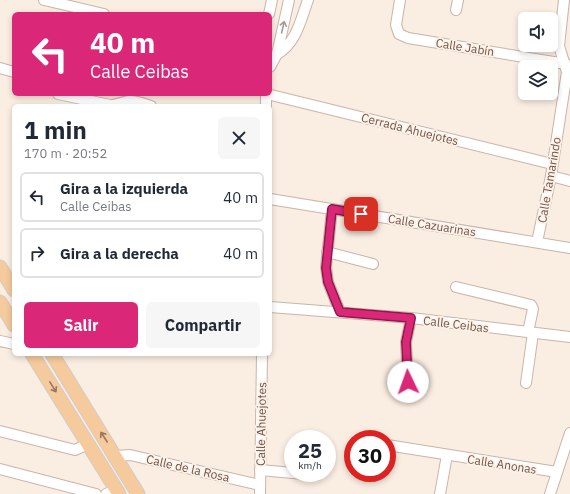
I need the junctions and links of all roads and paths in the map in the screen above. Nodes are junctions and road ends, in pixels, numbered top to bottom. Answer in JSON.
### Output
{"nodes":[{"id":1,"x":44,"y":0,"type":"edge"},
{"id":2,"x":272,"y":0,"type":"edge"},
{"id":3,"x":289,"y":0,"type":"edge"},
{"id":4,"x":308,"y":0,"type":"edge"},
{"id":5,"x":400,"y":0,"type":"edge"},
{"id":6,"x":564,"y":0,"type":"edge"},
{"id":7,"x":95,"y":12,"type":"edge"},
{"id":8,"x":269,"y":12,"type":"edge"},
{"id":9,"x":273,"y":53,"type":"edge"},
{"id":10,"x":566,"y":58,"type":"edge"},
{"id":11,"x":0,"y":68,"type":"edge"},
{"id":12,"x":12,"y":71,"type":"edge"},
{"id":13,"x":272,"y":95,"type":"edge"},
{"id":14,"x":67,"y":96,"type":"edge"},
{"id":15,"x":105,"y":104,"type":"edge"},
{"id":16,"x":119,"y":104,"type":"edge"},
{"id":17,"x":143,"y":104,"type":"edge"},
{"id":18,"x":552,"y":164,"type":"junction"},
{"id":19,"x":550,"y":176,"type":"junction"},
{"id":20,"x":570,"y":181,"type":"edge"},
{"id":21,"x":272,"y":199,"type":"edge"},
{"id":22,"x":332,"y":209,"type":"junction"},
{"id":23,"x":537,"y":242,"type":"junction"},
{"id":24,"x":570,"y":248,"type":"edge"},
{"id":25,"x":327,"y":252,"type":"junction"},
{"id":26,"x":373,"y":264,"type":"dead end"},
{"id":27,"x":0,"y":267,"type":"edge"},
{"id":28,"x":12,"y":287,"type":"edge"},
{"id":29,"x":456,"y":287,"type":"dead end"},
{"id":30,"x":0,"y":302,"type":"edge"},
{"id":31,"x":272,"y":307,"type":"edge"},
{"id":32,"x":340,"y":312,"type":"junction"},
{"id":33,"x":411,"y":318,"type":"junction"},
{"id":34,"x":12,"y":322,"type":"edge"},
{"id":35,"x":530,"y":333,"type":"junction"},
{"id":36,"x":570,"y":337,"type":"edge"},
{"id":37,"x":0,"y":341,"type":"edge"},
{"id":38,"x":12,"y":344,"type":"edge"},
{"id":39,"x":33,"y":356,"type":"edge"},
{"id":40,"x":53,"y":356,"type":"edge"},
{"id":41,"x":262,"y":356,"type":"edge"},
{"id":42,"x":408,"y":382,"type":"dead end"},
{"id":43,"x":526,"y":383,"type":"dead end"},
{"id":44,"x":66,"y":408,"type":"junction"},
{"id":45,"x":0,"y":431,"type":"edge"},
{"id":46,"x":570,"y":433,"type":"edge"},
{"id":47,"x":88,"y":444,"type":"junction"},
{"id":48,"x":396,"y":446,"type":"edge"},
{"id":49,"x":447,"y":455,"type":"junction"},
{"id":50,"x":116,"y":456,"type":"junction"},
{"id":51,"x":0,"y":469,"type":"edge"},
{"id":52,"x":260,"y":470,"type":"junction"},
{"id":53,"x":284,"y":472,"type":"edge"},
{"id":54,"x":557,"y":472,"type":"junction"},
{"id":55,"x":260,"y":490,"type":"edge"},
{"id":56,"x":114,"y":492,"type":"edge"},
{"id":57,"x":96,"y":494,"type":"edge"},
{"id":58,"x":128,"y":494,"type":"edge"},
{"id":59,"x":138,"y":494,"type":"edge"},
{"id":60,"x":440,"y":494,"type":"edge"},
{"id":61,"x":550,"y":494,"type":"edge"}],
"edges":[{"from":1,"to":7,"type":"street"},
{"from":2,"to":8,"type":"street"},
{"from":9,"to":3,"type":"street","one_way":true},
{"from":4,"to":9,"type":"street"},
{"from":5,"to":10,"type":"street","name":"Calle Jabín"},
{"from":6,"to":10,"type":"street","name":"Calle Tamarindo"},
{"from":10,"to":18,"type":"street","name":"Calle Tamarindo"},
{"from":11,"to":12,"type":"street"},
{"from":13,"to":18,"type":"street","name":"Cerrada Ahuejotes"},
{"from":14,"to":15,"type":"street"},
{"from":16,"to":17,"type":"street"},
{"from":18,"to":19,"type":"street","name":"Calle Tamarindo"},
{"from":19,"to":20,"type":"street"},
{"from":19,"to":23,"type":"street","name":"Calle Tamarindo"},
{"from":21,"to":22,"type":"street","name":"Calle Cazuarinas"},
{"from":22,"to":23,"type":"street","name":"Calle Cazuarinas"},
{"from":22,"to":25,"type":"street"},
{"from":23,"to":24,"type":"street","name":"Calle Cazuarinas"},
{"from":25,"to":26,"type":"street"},
{"from":25,"to":32,"type":"street"},
{"from":27,"to":28,"type":"main road"},
{"from":29,"to":35,"type":"street"},
{"from":30,"to":34,"type":"main road"},
{"from":31,"to":32,"type":"street","name":"Calle Ceibas"},
{"from":32,"to":33,"type":"street","name":"Calle Ceibas"},
{"from":33,"to":35,"type":"street","name":"Calle Ceibas"},
{"from":33,"to":42,"type":"street"},
{"from":35,"to":36,"type":"street","name":"Calle Ceibas"},
{"from":35,"to":43,"type":"street"},
{"from":37,"to":38,"type":"street"},
{"from":39,"to":44,"type":"main road","one_way":true},
{"from":50,"to":40,"type":"main road","one_way":true},
{"from":41,"to":52,"type":"street","name":"Calle Ahuejotes"},
{"from":44,"to":47,"type":"main road"},
{"from":44,"to":58,"type":"main road"},
{"from":45,"to":47,"type":"street"},
{"from":46,"to":54,"type":"street"},
{"from":47,"to":56,"type":"main road"},
{"from":48,"to":49,"type":"street","name":"Calle Anonas"},
{"from":49,"to":54,"type":"street","name":"Calle Anonas"},
{"from":49,"to":60,"type":"street"},
{"from":50,"to":55,"type":"street","name":"Calle de la Rosa"},
{"from":50,"to":59,"type":"main road"},
{"from":51,"to":57,"type":"street"},
{"from":52,"to":53,"type":"street"},
{"from":52,"to":55,"type":"street","name":"Calle Ahuejotes"},
{"from":54,"to":61,"type":"street"}]}
